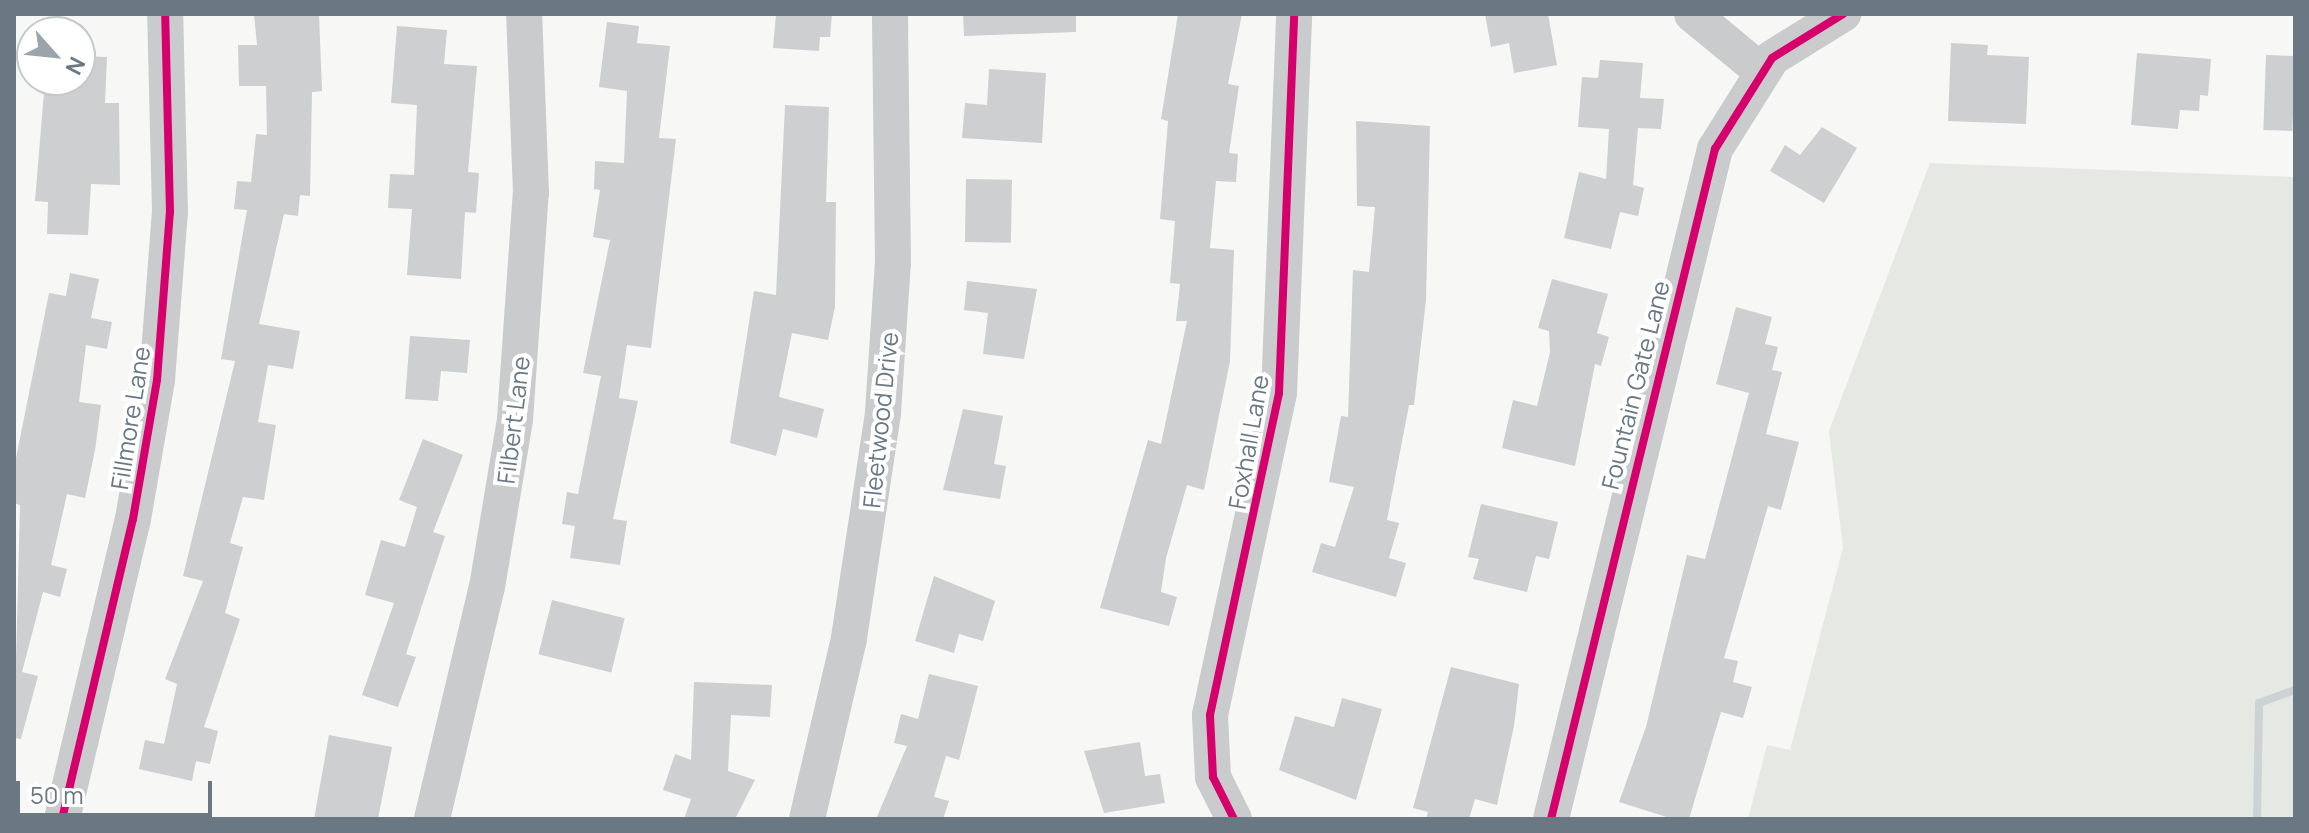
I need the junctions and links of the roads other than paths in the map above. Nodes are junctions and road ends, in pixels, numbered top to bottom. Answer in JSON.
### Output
{"nodes":[{"id":1,"x":165,"y":14,"type":"edge"},
{"id":2,"x":524,"y":14,"type":"edge"},
{"id":3,"x":890,"y":14,"type":"edge"},
{"id":4,"x":1294,"y":14,"type":"edge"},
{"id":5,"x":1692,"y":14,"type":"edge"},
{"id":6,"x":1843,"y":14,"type":"edge"},
{"id":7,"x":1760,"y":70,"type":"junction"},
{"id":8,"x":62,"y":819,"type":"edge"},
{"id":9,"x":432,"y":819,"type":"edge"},
{"id":10,"x":807,"y":819,"type":"edge"},
{"id":11,"x":1234,"y":819,"type":"edge"},
{"id":12,"x":1551,"y":819,"type":"edge"}],
"edges":[{"from":1,"to":8,"type":"street","name":"Fillmore Lane"},
{"from":2,"to":9,"type":"street","name":"Filbert Lane"},
{"from":3,"to":10,"type":"street","name":"Fleetwood Drive"},
{"from":4,"to":11,"type":"street","name":"Foxhall Lane"},
{"from":5,"to":7,"type":"street"},
{"from":6,"to":7,"type":"street","name":"Fountain Gate Lane"},
{"from":7,"to":12,"type":"street","name":"Fountain Gate Lane"}]}
